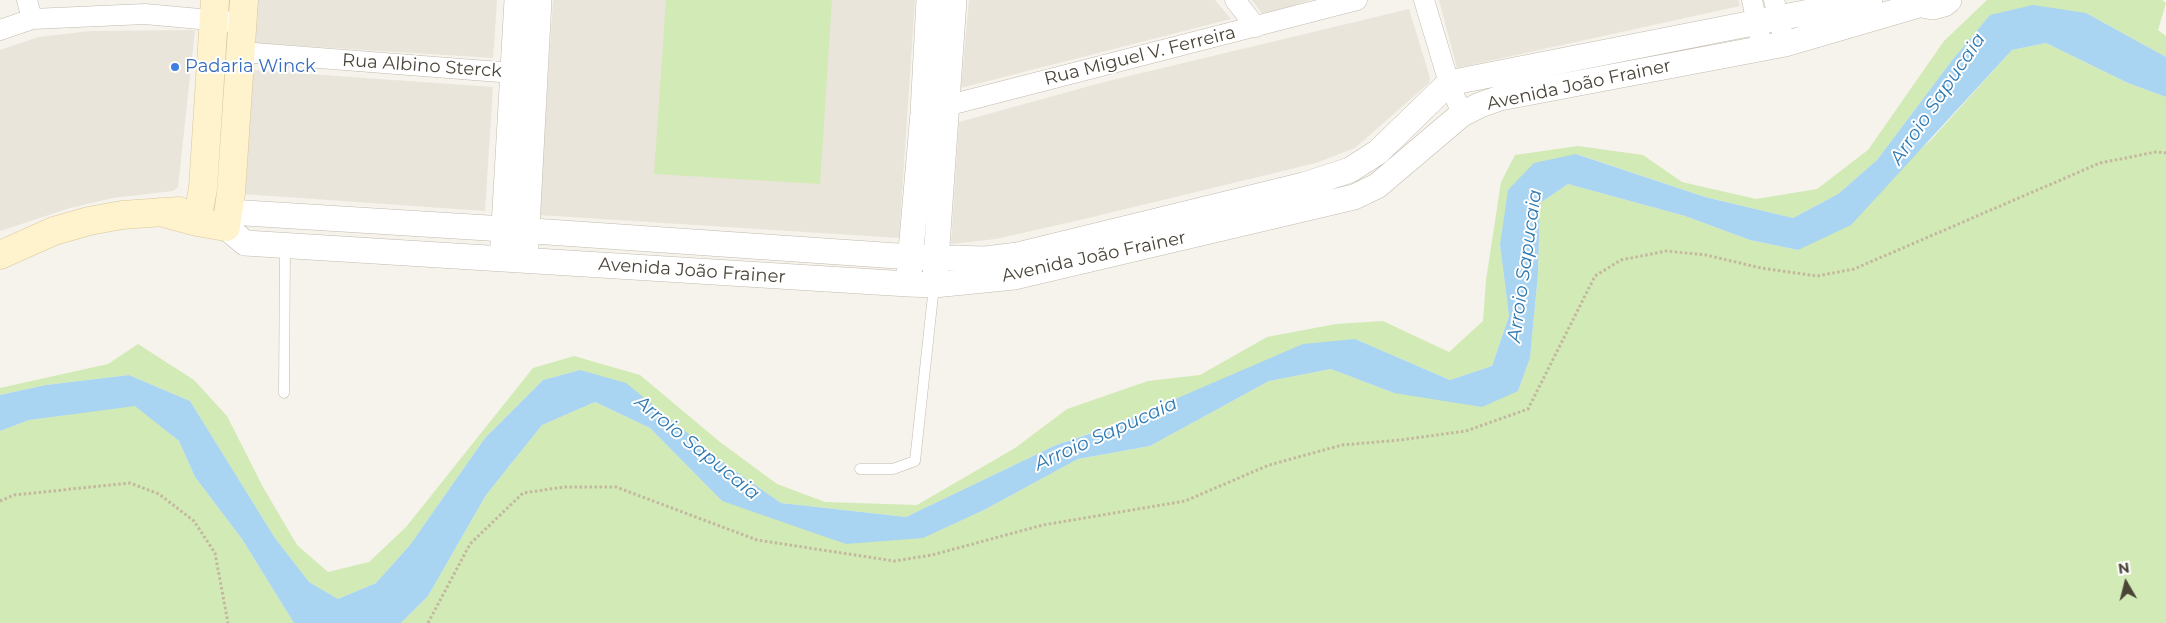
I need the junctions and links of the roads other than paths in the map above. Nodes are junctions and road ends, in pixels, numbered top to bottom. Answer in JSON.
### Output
{"nodes":[{"id":1,"x":27,"y":0,"type":"edge"},
{"id":2,"x":517,"y":0,"type":"edge"},
{"id":3,"x":539,"y":0,"type":"edge"},
{"id":4,"x":929,"y":0,"type":"edge"},
{"id":5,"x":954,"y":0,"type":"edge"},
{"id":6,"x":1235,"y":0,"type":"edge"},
{"id":7,"x":1357,"y":0,"type":"edge"},
{"id":8,"x":1424,"y":0,"type":"edge"},
{"id":9,"x":1870,"y":0,"type":"edge"},
{"id":10,"x":1949,"y":0,"type":"edge"},
{"id":11,"x":1920,"y":2,"type":"edge"},
{"id":12,"x":214,"y":10,"type":"edge"},
{"id":13,"x":1766,"y":10,"type":"edge"},
{"id":14,"x":244,"y":12,"type":"edge"},
{"id":15,"x":32,"y":19,"type":"junction"},
{"id":16,"x":1256,"y":27,"type":"junction"},
{"id":17,"x":0,"y":30,"type":"edge"},
{"id":18,"x":1785,"y":44,"type":"junction"},
{"id":19,"x":1762,"y":50,"type":"junction"},
{"id":20,"x":241,"y":52,"type":"junction"},
{"id":21,"x":513,"y":73,"type":"junction"},
{"id":22,"x":1449,"y":83,"type":"junction"},
{"id":23,"x":948,"y":104,"type":"junction"},
{"id":24,"x":923,"y":113,"type":"junction"},
{"id":25,"x":1462,"y":114,"type":"junction"},
{"id":26,"x":198,"y":215,"type":"junction"},
{"id":27,"x":228,"y":220,"type":"junction"},
{"id":28,"x":516,"y":229,"type":"junction"},
{"id":29,"x":285,"y":246,"type":"junction"},
{"id":30,"x":0,"y":255,"type":"edge"},
{"id":31,"x":924,"y":258,"type":"junction"},
{"id":32,"x":513,"y":260,"type":"junction"},
{"id":33,"x":908,"y":284,"type":"junction"},
{"id":34,"x":934,"y":284,"type":"junction"},
{"id":35,"x":284,"y":393,"type":"dead end"},
{"id":36,"x":860,"y":469,"type":"dead end"}],
"edges":[{"from":1,"to":15,"type":"street"},
{"from":2,"to":21,"type":"street"},
{"from":3,"to":28,"type":"street"},
{"from":4,"to":24,"type":"street"},
{"from":5,"to":23,"type":"street"},
{"from":6,"to":16,"type":"street"},
{"from":7,"to":16,"type":"street","name":"Rua Miguel V. Ferreira"},
{"from":8,"to":22,"type":"street"},
{"from":9,"to":13,"type":"street","name":"Avenida João Frainer"},
{"from":10,"to":11,"type":"street","name":"Avenida João Frainer"},
{"from":11,"to":18,"type":"street","name":"Avenida João Frainer"},
{"from":12,"to":14,"type":"street"},
{"from":12,"to":15,"type":"street"},
{"from":12,"to":26,"type":"main road"},
{"from":13,"to":18,"type":"street"},
{"from":13,"to":19,"type":"street"},
{"from":13,"to":22,"type":"street","name":"Avenida João Frainer"},
{"from":14,"to":20,"type":"main road"},
{"from":15,"to":17,"type":"street"},
{"from":16,"to":23,"type":"street","name":"Rua Miguel V. Ferreira"},
{"from":18,"to":19,"type":"street","name":"Avenida João Frainer"},
{"from":19,"to":25,"type":"street","name":"Avenida João Frainer"},
{"from":20,"to":21,"type":"street","name":"Rua Albino Sterck"},
{"from":20,"to":27,"type":"main road"},
{"from":21,"to":28,"type":"street"},
{"from":22,"to":25,"type":"street"},
{"from":22,"to":31,"type":"street","name":"Avenida João Frainer"},
{"from":23,"to":24,"type":"street","name":"Rua Miguel V. Ferreira"},
{"from":23,"to":31,"type":"street"},
{"from":24,"to":31,"type":"street"},
{"from":25,"to":34,"type":"street","name":"Avenida João Frainer"},
{"from":26,"to":27,"type":"main road"},
{"from":26,"to":30,"type":"main road"},
{"from":27,"to":28,"type":"street","name":"Avenida João Frainer"},
{"from":27,"to":29,"type":"street","name":"Avenida João Frainer"},
{"from":28,"to":31,"type":"street","name":"Avenida João Frainer"},
{"from":28,"to":32,"type":"street"},
{"from":29,"to":32,"type":"street","name":"Avenida João Frainer"},
{"from":29,"to":35,"type":"lane"},
{"from":31,"to":33,"type":"street"},
{"from":31,"to":34,"type":"street"},
{"from":32,"to":33,"type":"street","name":"Avenida João Frainer"},
{"from":33,"to":34,"type":"street","name":"Avenida João Frainer"},
{"from":34,"to":36,"type":"lane"}]}
